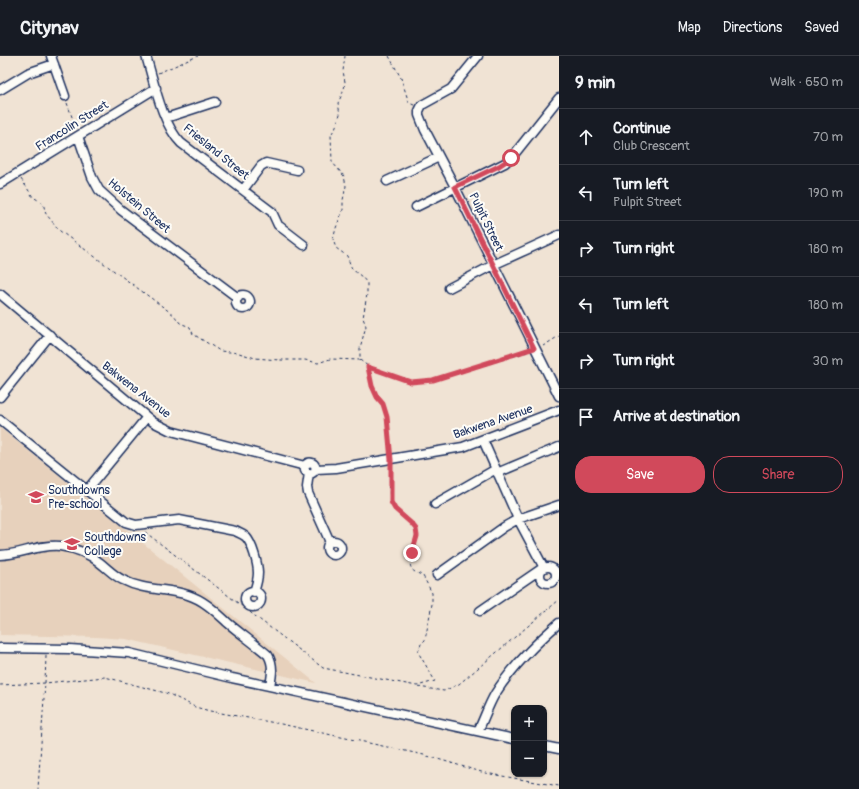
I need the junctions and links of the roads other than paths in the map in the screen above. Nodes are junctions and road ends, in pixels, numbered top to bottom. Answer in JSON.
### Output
{"nodes":[{"id":1,"x":146,"y":56,"type":"edge"},
{"id":2,"x":478,"y":56,"type":"edge"},
{"id":3,"x":53,"y":60,"type":"edge"},
{"id":4,"x":156,"y":88,"type":"junction"},
{"id":5,"x":0,"y":90,"type":"edge"},
{"id":6,"x":65,"y":96,"type":"road end"},
{"id":7,"x":559,"y":98,"type":"edge"},
{"id":8,"x":215,"y":102,"type":"dead end"},
{"id":9,"x":166,"y":118,"type":"junction"},
{"id":10,"x":78,"y":136,"type":"junction"},
{"id":11,"x":439,"y":156,"type":"junction"},
{"id":12,"x":297,"y":170,"type":"dead end"},
{"id":13,"x":387,"y":181,"type":"dead end"},
{"id":14,"x":0,"y":184,"type":"edge"},
{"id":15,"x":455,"y":187,"type":"junction"},
{"id":16,"x":243,"y":190,"type":"junction"},
{"id":17,"x":416,"y":207,"type":"dead end"},
{"id":18,"x":559,"y":235,"type":"edge"},
{"id":19,"x":304,"y":245,"type":"dead end"},
{"id":20,"x":493,"y":265,"type":"junction"},
{"id":21,"x":449,"y":288,"type":"dead end"},
{"id":22,"x":0,"y":294,"type":"edge"},
{"id":23,"x":238,"y":298,"type":"dead end"},
{"id":24,"x":50,"y":335,"type":"junction"},
{"id":25,"x":559,"y":396,"type":"edge"},
{"id":26,"x":0,"y":397,"type":"edge"},
{"id":27,"x":559,"y":405,"type":"edge"},
{"id":28,"x":559,"y":410,"type":"edge"},
{"id":29,"x":147,"y":417,"type":"junction"},
{"id":30,"x":0,"y":420,"type":"edge"},
{"id":31,"x":483,"y":440,"type":"junction"},
{"id":32,"x":559,"y":448,"type":"edge"},
{"id":33,"x":310,"y":469,"type":"junction"},
{"id":34,"x":497,"y":471,"type":"junction"},
{"id":35,"x":87,"y":490,"type":"junction"},
{"id":36,"x":434,"y":504,"type":"dead end"},
{"id":37,"x":559,"y":505,"type":"edge"},
{"id":38,"x":518,"y":519,"type":"junction"},
{"id":39,"x":330,"y":542,"type":"dead end"},
{"id":40,"x":0,"y":555,"type":"edge"},
{"id":41,"x":437,"y":575,"type":"dead end"},
{"id":42,"x":254,"y":592,"type":"dead end"},
{"id":43,"x":480,"y":611,"type":"dead end"},
{"id":44,"x":559,"y":623,"type":"edge"},
{"id":45,"x":0,"y":648,"type":"edge"},
{"id":46,"x":270,"y":686,"type":"junction"},
{"id":47,"x":478,"y":731,"type":"junction"},
{"id":48,"x":511,"y":738,"type":"edge"},
{"id":49,"x":547,"y":747,"type":"edge"},
{"id":50,"x":559,"y":749,"type":"edge"}],
"edges":[{"from":1,"to":4,"type":"street","name":"Friesland Street"},
{"from":2,"to":11,"type":"street","name":"Pulpit Street"},
{"from":3,"to":5,"type":"street"},
{"from":3,"to":6,"type":"street"},
{"from":4,"to":9,"type":"street","name":"Friesland Street"},
{"from":4,"to":10,"type":"street","name":"Francolin Street"},
{"from":7,"to":15,"type":"street"},
{"from":8,"to":9,"type":"street"},
{"from":9,"to":16,"type":"street","name":"Friesland Street"},
{"from":10,"to":14,"type":"street","name":"Francolin Street"},
{"from":10,"to":23,"type":"street","name":"Holstein Street"},
{"from":11,"to":13,"type":"street"},
{"from":11,"to":15,"type":"street","name":"Pulpit Street"},
{"from":12,"to":16,"type":"street"},
{"from":15,"to":17,"type":"street"},
{"from":15,"to":20,"type":"street","name":"Pulpit Street"},
{"from":16,"to":19,"type":"street","name":"Friesland Street"},
{"from":18,"to":20,"type":"street"},
{"from":20,"to":21,"type":"street"},
{"from":20,"to":25,"type":"street","name":"Pulpit Street"},
{"from":22,"to":24,"type":"street","name":"Bakwena Avenue"},
{"from":24,"to":26,"type":"street"},
{"from":24,"to":29,"type":"street","name":"Bakwena Avenue"},
{"from":27,"to":28,"type":"street"},
{"from":28,"to":31,"type":"street","name":"Bakwena Avenue"},
{"from":29,"to":33,"type":"street","name":"Bakwena Avenue"},
{"from":29,"to":35,"type":"street"},
{"from":30,"to":35,"type":"street"},
{"from":31,"to":33,"type":"street","name":"Bakwena Avenue"},
{"from":31,"to":34,"type":"street"},
{"from":32,"to":34,"type":"street"},
{"from":33,"to":39,"type":"street"},
{"from":34,"to":36,"type":"street"},
{"from":34,"to":38,"type":"street"},
{"from":35,"to":42,"type":"street"},
{"from":37,"to":38,"type":"street"},
{"from":38,"to":41,"type":"street"},
{"from":38,"to":43,"type":"street"},
{"from":40,"to":46,"type":"street"},
{"from":44,"to":47,"type":"street"},
{"from":45,"to":46,"type":"street"},
{"from":46,"to":47,"type":"street"},
{"from":47,"to":48,"type":"street"},
{"from":49,"to":50,"type":"street"}]}
